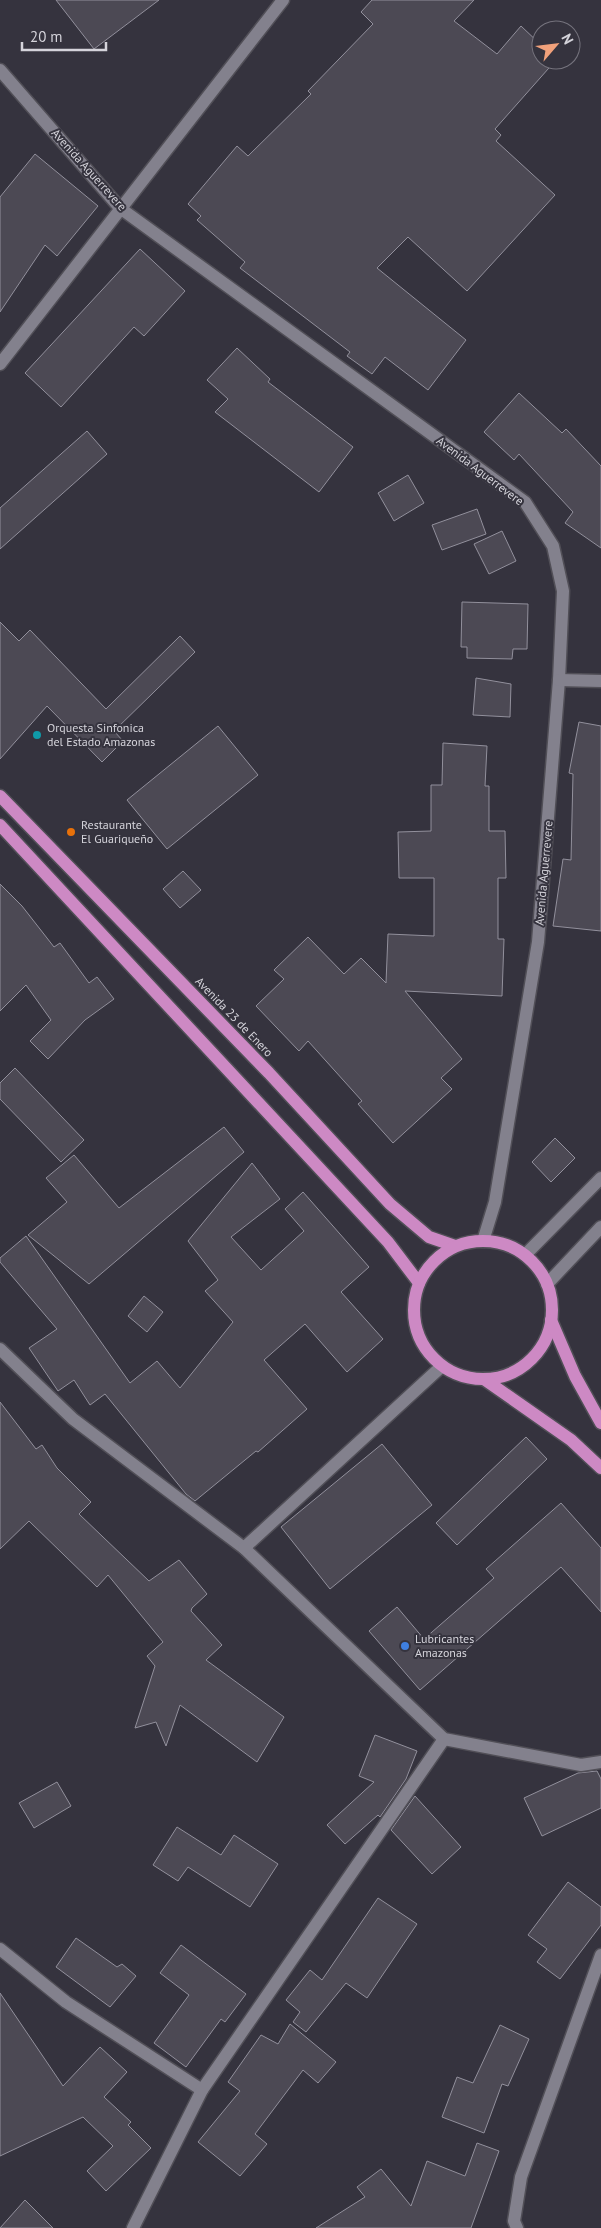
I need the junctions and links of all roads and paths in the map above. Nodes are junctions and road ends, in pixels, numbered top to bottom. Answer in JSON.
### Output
{"nodes":[{"id":1,"x":283,"y":0,"type":"edge"},
{"id":2,"x":0,"y":70,"type":"edge"},
{"id":3,"x":120,"y":208,"type":"junction"},
{"id":4,"x":0,"y":364,"type":"edge"},
{"id":5,"x":559,"y":680,"type":"junction"},
{"id":6,"x":601,"y":681,"type":"edge"},
{"id":7,"x":0,"y":796,"type":"edge"},
{"id":8,"x":0,"y":825,"type":"edge"},
{"id":9,"x":601,"y":1178,"type":"edge"},
{"id":10,"x":601,"y":1227,"type":"edge"},
{"id":11,"x":483,"y":1241,"type":"junction"},
{"id":12,"x":455,"y":1246,"type":"junction"},
{"id":13,"x":525,"y":1255,"type":"junction"},
{"id":14,"x":420,"y":1283,"type":"junction"},
{"id":15,"x":547,"y":1284,"type":"junction"},
{"id":16,"x":551,"y":1320,"type":"junction"},
{"id":17,"x":0,"y":1349,"type":"edge"},
{"id":18,"x":442,"y":1366,"type":"junction"},
{"id":19,"x":484,"y":1379,"type":"junction"},
{"id":20,"x":601,"y":1423,"type":"edge"},
{"id":21,"x":601,"y":1468,"type":"edge"},
{"id":22,"x":244,"y":1548,"type":"junction"},
{"id":23,"x":444,"y":1738,"type":"junction"},
{"id":24,"x":601,"y":1762,"type":"edge"},
{"id":25,"x":0,"y":1949,"type":"edge"},
{"id":26,"x":601,"y":1955,"type":"edge"},
{"id":27,"x":202,"y":2090,"type":"junction"},
{"id":28,"x":133,"y":2228,"type":"edge"},
{"id":29,"x":517,"y":2228,"type":"edge"}],
"edges":[{"from":1,"to":3,"type":"street"},
{"from":2,"to":3,"type":"street","name":"Avenida Aguerrevere"},
{"from":3,"to":4,"type":"street"},
{"from":3,"to":5,"type":"street","name":"Avenida Aguerrevere"},
{"from":5,"to":6,"type":"street"},
{"from":5,"to":11,"type":"street","name":"Avenida Aguerrevere"},
{"from":7,"to":12,"type":"main road","name":"Avenida 23 de Enero"},
{"from":8,"to":14,"type":"main road"},
{"from":9,"to":13,"type":"street"},
{"from":10,"to":15,"type":"street"},
{"from":11,"to":12,"type":"main road","name":"Avenida 23 de Enero"},
{"from":11,"to":13,"type":"main road","name":"Avenida 23 de Enero"},
{"from":12,"to":14,"type":"main road","name":"Avenida 23 de Enero"},
{"from":13,"to":15,"type":"main road","name":"Avenida 23 de Enero"},
{"from":14,"to":18,"type":"main road","name":"Avenida 23 de Enero"},
{"from":15,"to":16,"type":"main road","name":"Avenida 23 de Enero"},
{"from":16,"to":19,"type":"main road","name":"Avenida 23 de Enero"},
{"from":16,"to":20,"type":"main road","name":"Avenida 23 de Enero"},
{"from":17,"to":22,"type":"street"},
{"from":18,"to":19,"type":"main road","name":"Avenida 23 de Enero"},
{"from":18,"to":22,"type":"street"},
{"from":19,"to":21,"type":"main road","name":"Avenida 23 de Enero"},
{"from":22,"to":23,"type":"street"},
{"from":23,"to":24,"type":"street"},
{"from":23,"to":27,"type":"street"},
{"from":25,"to":27,"type":"street"},
{"from":26,"to":29,"type":"street"},
{"from":27,"to":28,"type":"street"}]}
